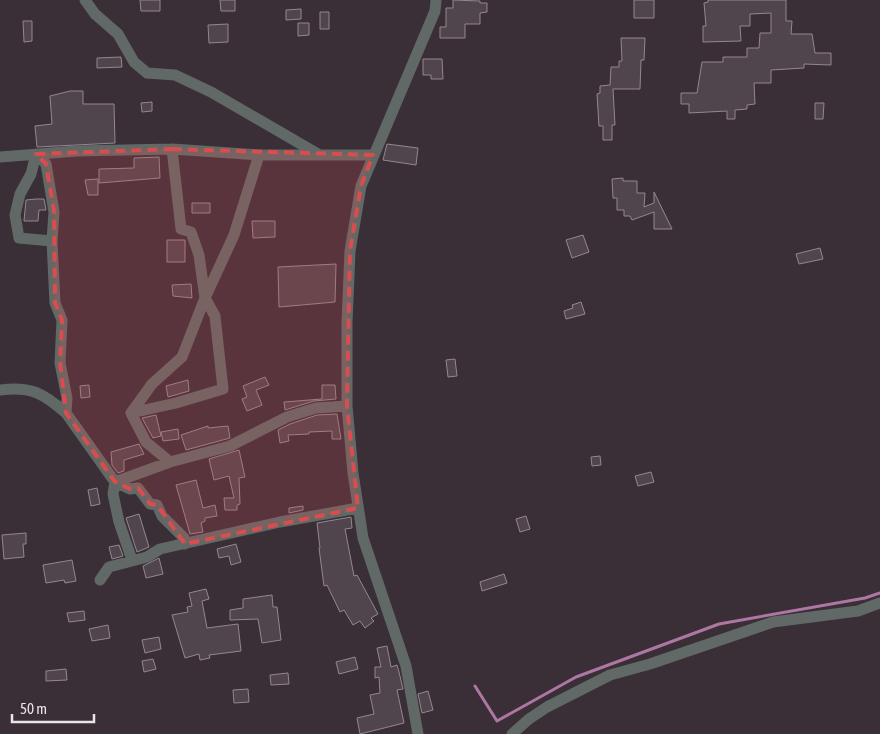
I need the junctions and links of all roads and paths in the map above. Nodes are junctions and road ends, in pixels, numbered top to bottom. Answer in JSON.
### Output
{"nodes":[{"id":1,"x":85,"y":0,"type":"edge"},
{"id":2,"x":436,"y":0,"type":"edge"},
{"id":3,"x":172,"y":149,"type":"junction"},
{"id":4,"x":36,"y":154,"type":"junction"},
{"id":5,"x":259,"y":155,"type":"junction"},
{"id":6,"x":319,"y":155,"type":"junction"},
{"id":7,"x":373,"y":155,"type":"junction"},
{"id":8,"x":0,"y":157,"type":"edge"},
{"id":9,"x":52,"y":241,"type":"junction"},
{"id":10,"x":205,"y":298,"type":"junction"},
{"id":11,"x":0,"y":390,"type":"edge"},
{"id":12,"x":347,"y":406,"type":"junction"},
{"id":13,"x":66,"y":413,"type":"junction"},
{"id":14,"x":131,"y":413,"type":"junction"},
{"id":15,"x":170,"y":462,"type":"junction"},
{"id":16,"x":115,"y":482,"type":"junction"},
{"id":17,"x":358,"y":508,"type":"junction"},
{"id":18,"x":186,"y":544,"type":"junction"},
{"id":19,"x":132,"y":560,"type":"junction"},
{"id":20,"x":100,"y":580,"type":"dead end"},
{"id":21,"x":880,"y":603,"type":"edge"},
{"id":22,"x":418,"y":734,"type":"edge"},
{"id":23,"x":512,"y":734,"type":"edge"}],
"edges":[{"from":1,"to":6,"type":"street"},
{"from":2,"to":7,"type":"street"},
{"from":3,"to":4,"type":"street"},
{"from":3,"to":5,"type":"street"},
{"from":3,"to":10,"type":"street"},
{"from":4,"to":8,"type":"street"},
{"from":4,"to":9,"type":"street"},
{"from":4,"to":9,"type":"street"},
{"from":5,"to":6,"type":"street"},
{"from":5,"to":10,"type":"street"},
{"from":6,"to":7,"type":"street"},
{"from":7,"to":12,"type":"street"},
{"from":9,"to":13,"type":"street"},
{"from":10,"to":14,"type":"street"},
{"from":10,"to":14,"type":"street"},
{"from":11,"to":13,"type":"street"},
{"from":12,"to":15,"type":"street"},
{"from":12,"to":17,"type":"street"},
{"from":13,"to":16,"type":"street"},
{"from":14,"to":15,"type":"street"},
{"from":15,"to":16,"type":"street"},
{"from":16,"to":18,"type":"street"},
{"from":16,"to":19,"type":"street"},
{"from":17,"to":18,"type":"street"},
{"from":17,"to":22,"type":"street"},
{"from":18,"to":19,"type":"street"},
{"from":19,"to":20,"type":"street"},
{"from":21,"to":23,"type":"street"}]}
